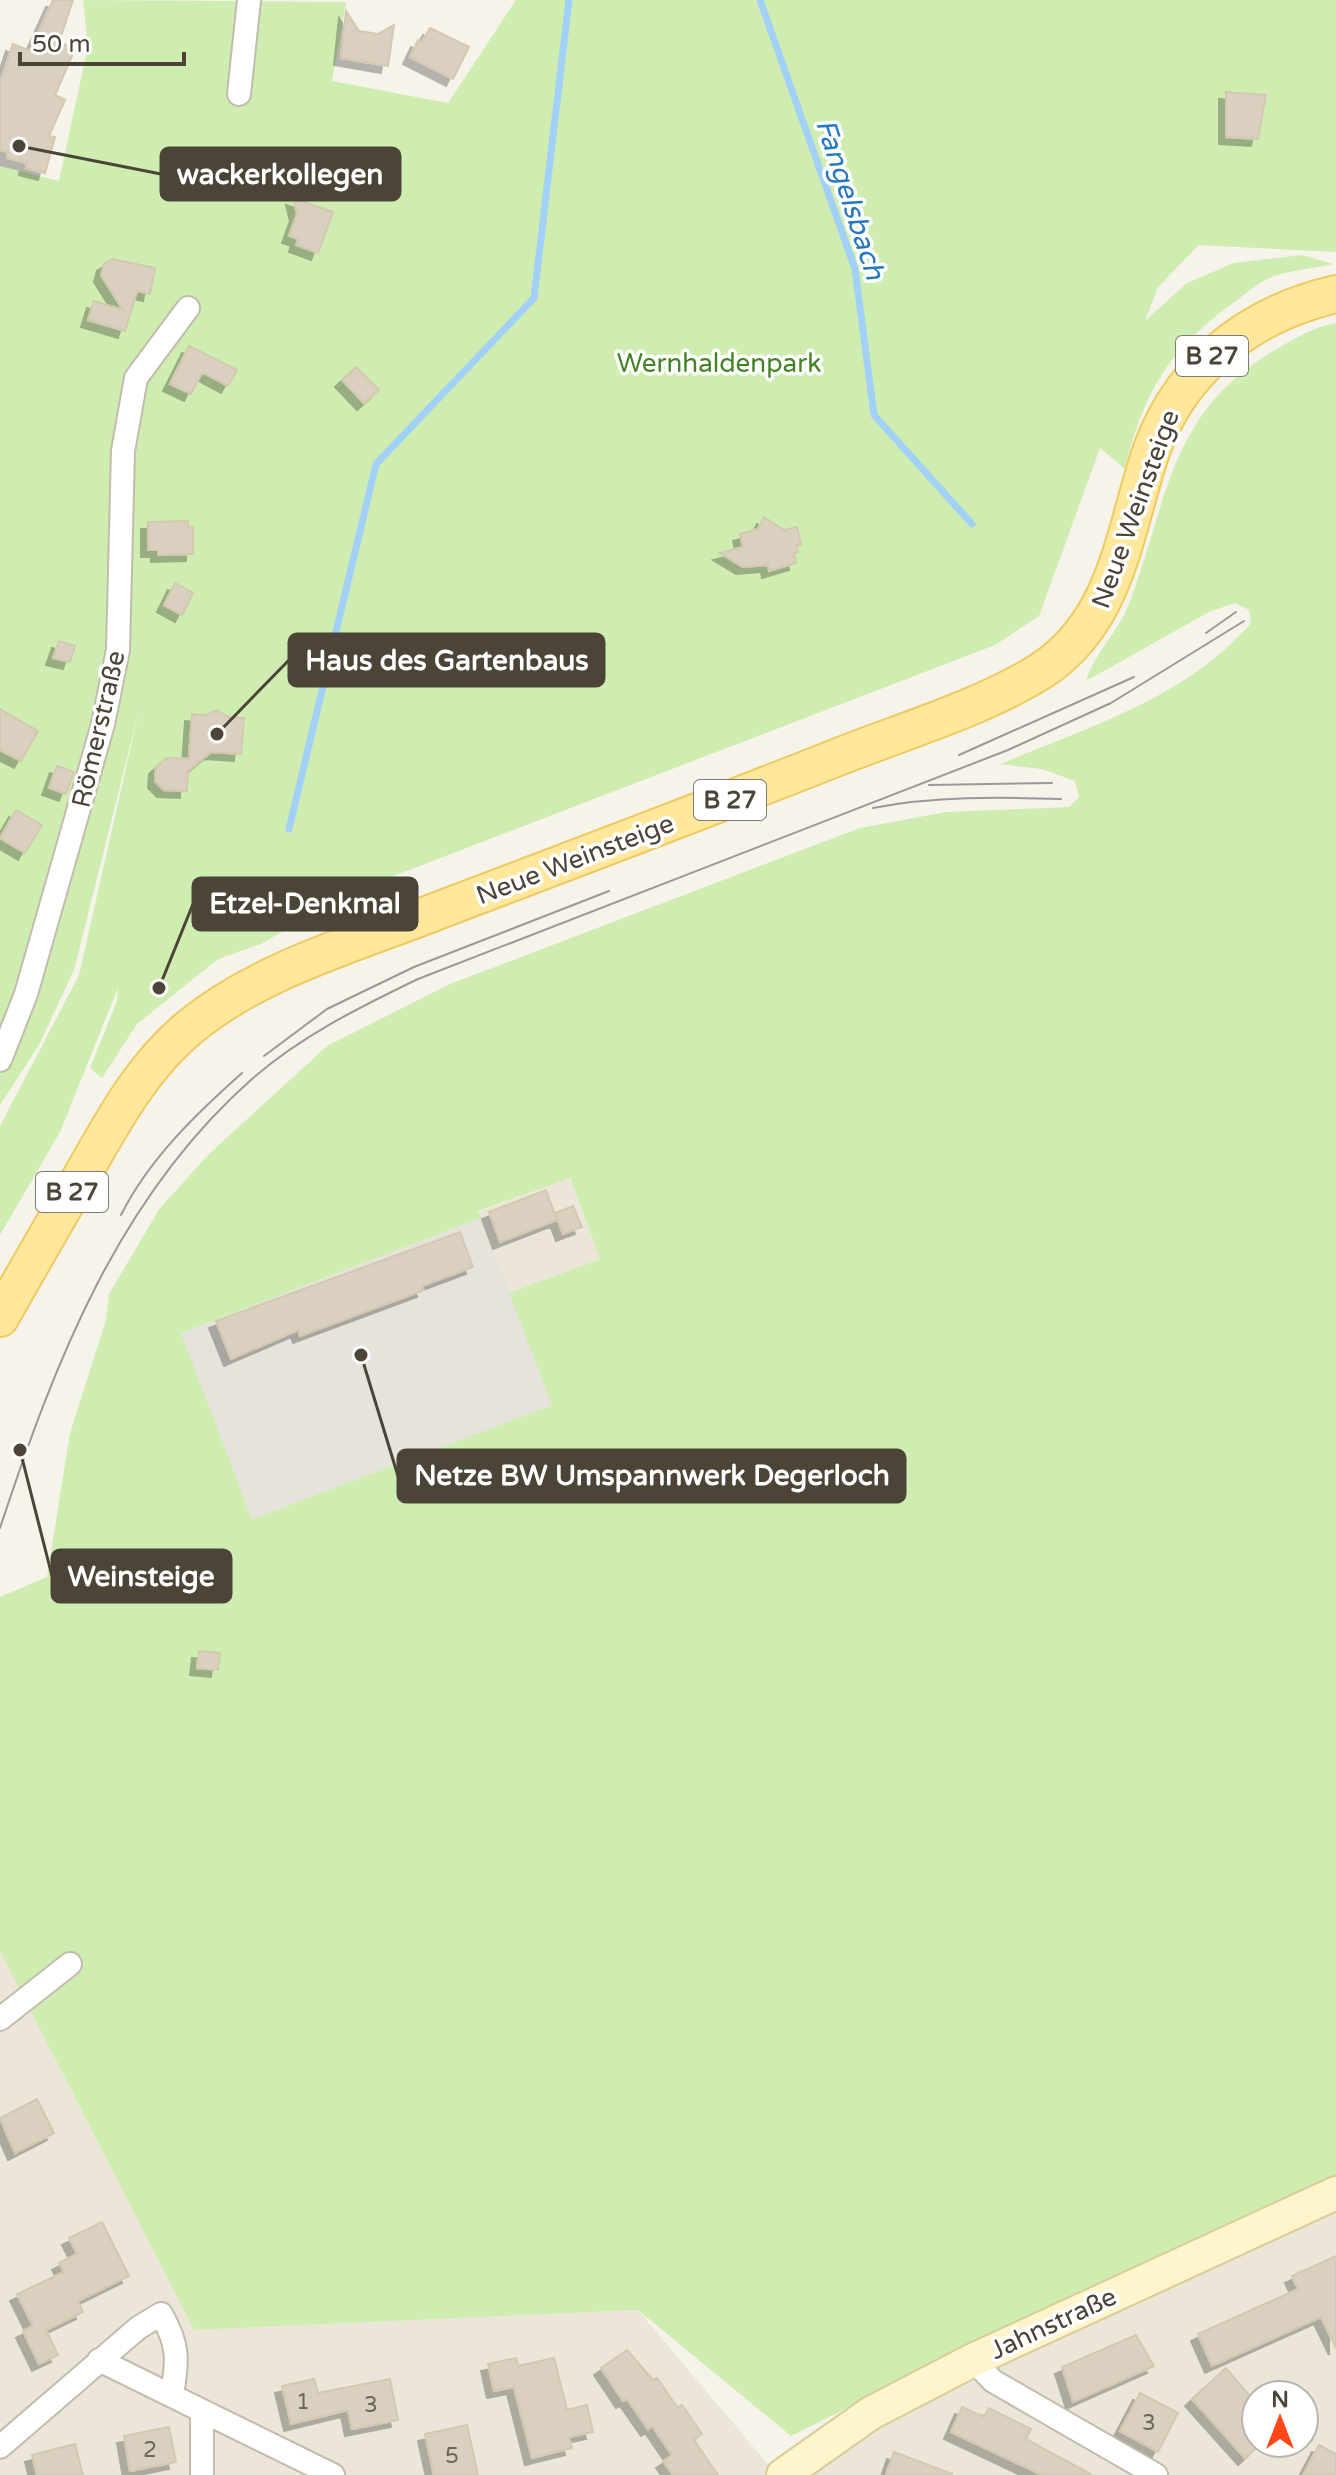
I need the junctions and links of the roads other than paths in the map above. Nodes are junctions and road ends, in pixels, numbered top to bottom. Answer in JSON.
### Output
{"nodes":[{"id":1,"x":249,"y":0,"type":"edge"},
{"id":2,"x":239,"y":94,"type":"dead end"},
{"id":3,"x":1336,"y":294,"type":"edge"},
{"id":4,"x":188,"y":308,"type":"dead end"},
{"id":5,"x":0,"y":1060,"type":"edge"},
{"id":6,"x":0,"y":1318,"type":"edge"},
{"id":7,"x":70,"y":1964,"type":"dead end"},
{"id":8,"x":0,"y":2019,"type":"edge"},
{"id":9,"x":1336,"y":2193,"type":"edge"},
{"id":10,"x":99,"y":2360,"type":"junction"},
{"id":11,"x":973,"y":2360,"type":"junction"},
{"id":12,"x":172,"y":2394,"type":"junction"},
{"id":13,"x":202,"y":2411,"type":"junction"},
{"id":14,"x":0,"y":2447,"type":"edge"},
{"id":15,"x":202,"y":2475,"type":"edge"},
{"id":16,"x":333,"y":2475,"type":"edge"},
{"id":17,"x":783,"y":2475,"type":"edge"},
{"id":18,"x":1156,"y":2475,"type":"edge"}],
"edges":[{"from":1,"to":2,"type":"street"},
{"from":3,"to":6,"type":"main road","name":"Neue Weinsteige","number":"B 27"},
{"from":4,"to":5,"type":"street","name":"Römerstraße"},
{"from":7,"to":8,"type":"street"},
{"from":9,"to":11,"type":"main road","name":"Jahnstraße"},
{"from":10,"to":12,"type":"street"},
{"from":10,"to":12,"type":"street"},
{"from":10,"to":14,"type":"street"},
{"from":11,"to":17,"type":"main road","name":"Jahnstraße"},
{"from":11,"to":18,"type":"street"},
{"from":12,"to":13,"type":"street"},
{"from":13,"to":15,"type":"street"},
{"from":13,"to":16,"type":"street"}]}
